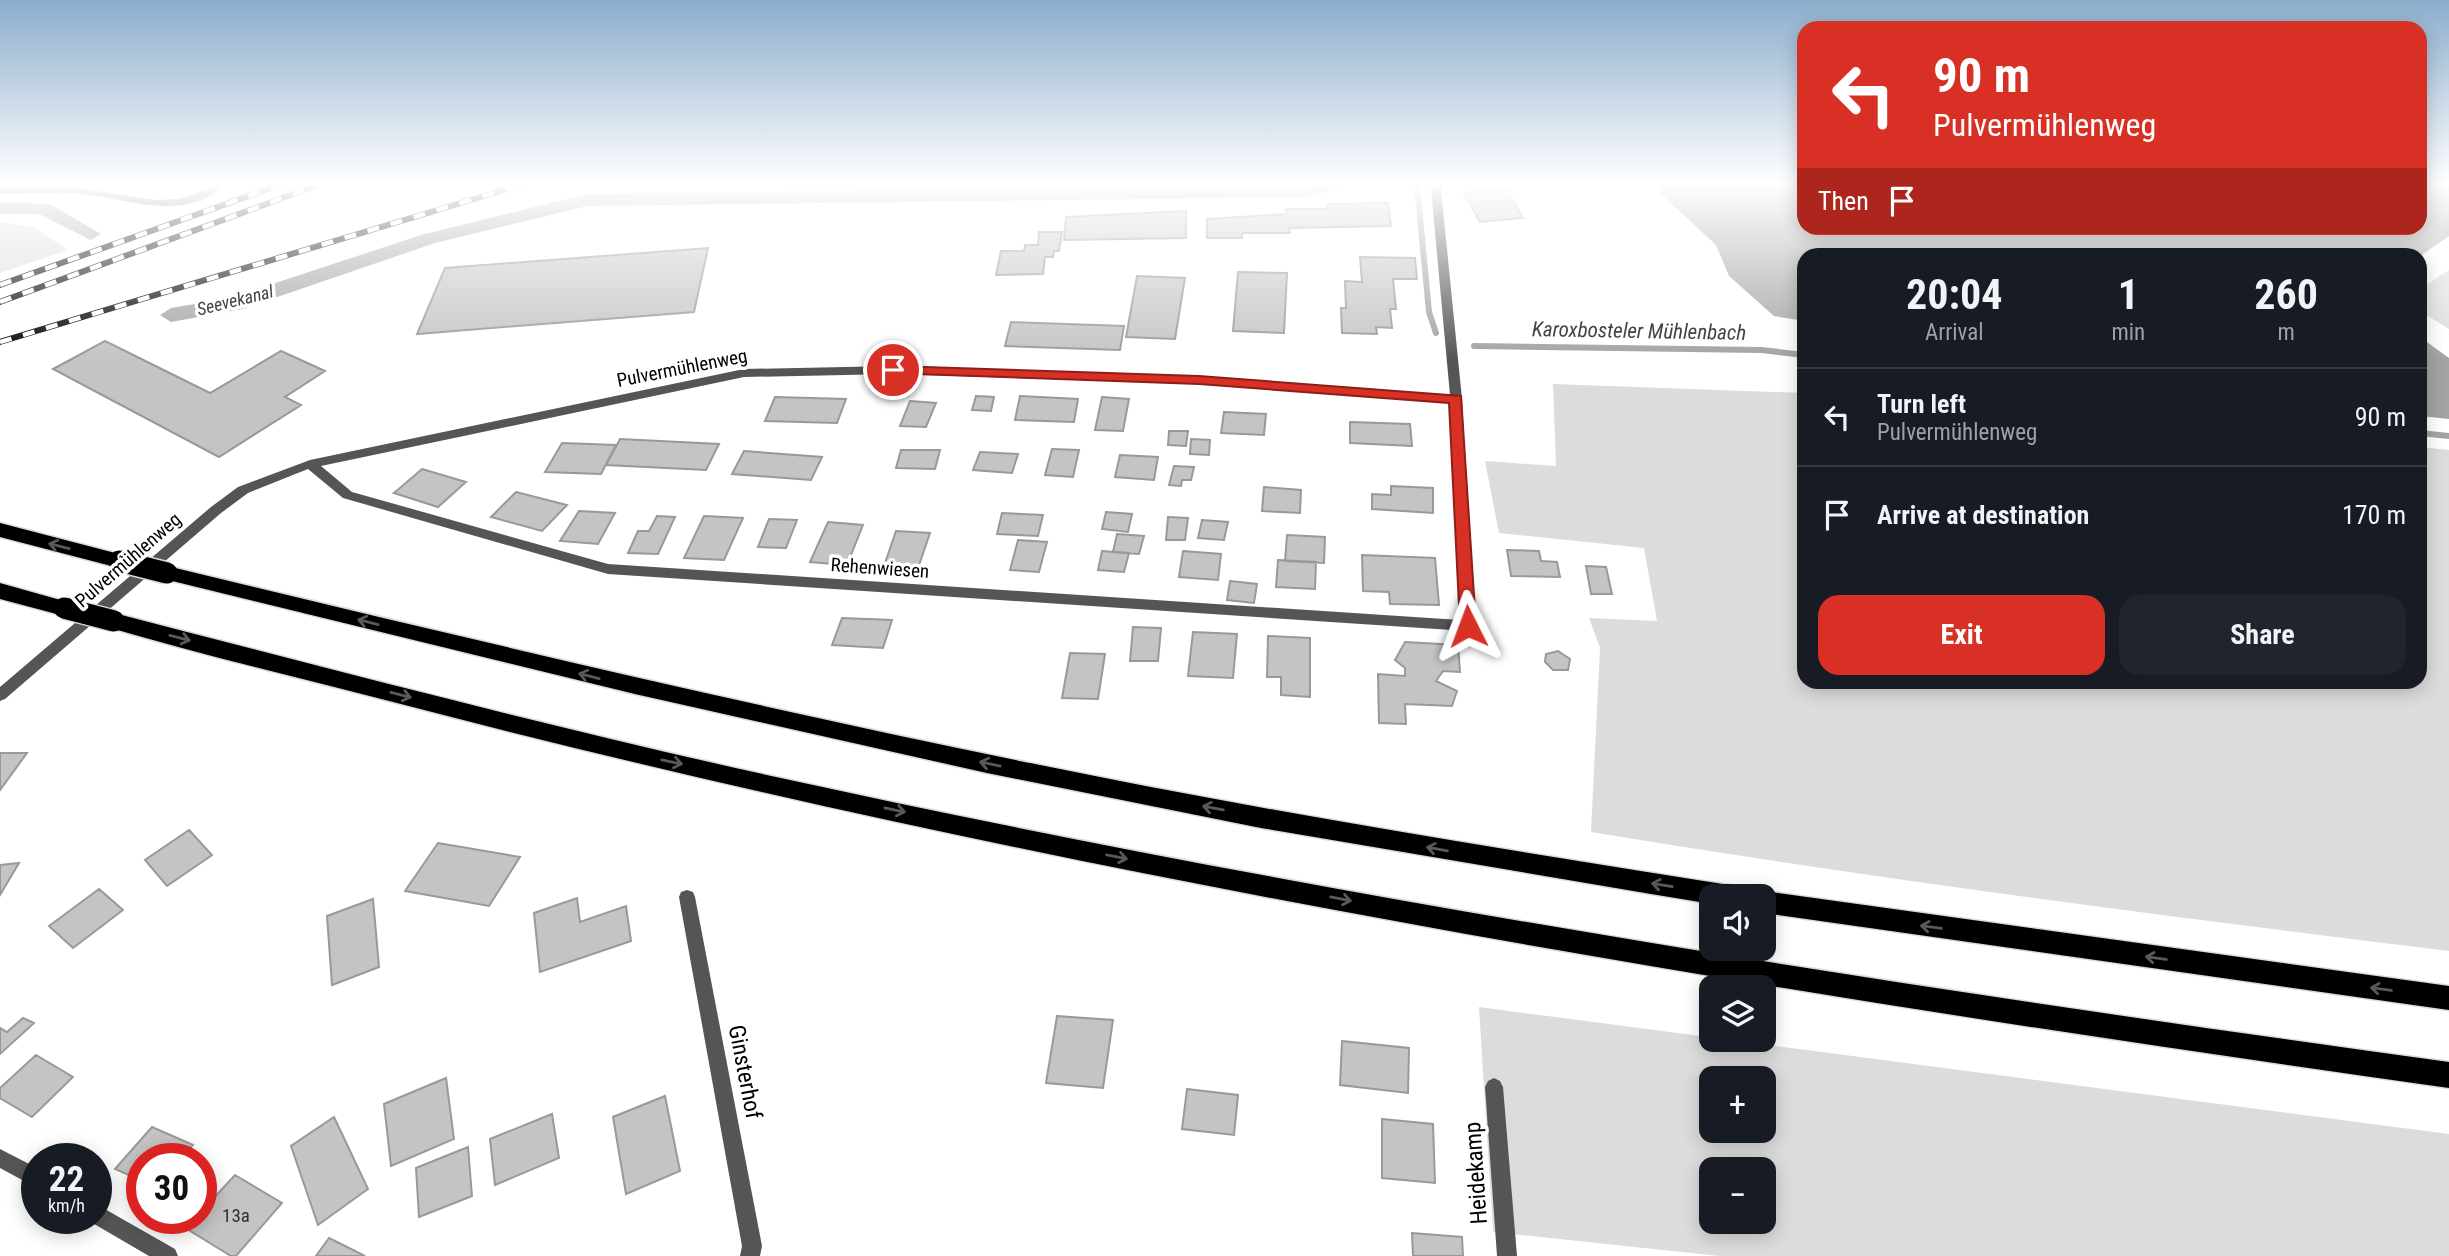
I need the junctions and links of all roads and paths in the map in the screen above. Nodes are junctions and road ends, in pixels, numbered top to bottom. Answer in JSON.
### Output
{"nodes":[{"id":1,"x":1441,"y":244,"type":"edge"},
{"id":2,"x":1456,"y":399,"type":"junction"},
{"id":3,"x":310,"y":464,"type":"junction"},
{"id":4,"x":0,"y":530,"type":"edge"},
{"id":5,"x":0,"y":591,"type":"edge"},
{"id":6,"x":0,"y":695,"type":"edge"},
{"id":7,"x":1699,"y":891,"type":"edge"},
{"id":8,"x":687,"y":897,"type":"dead end"},
{"id":9,"x":1776,"y":904,"type":"edge"},
{"id":10,"x":2449,"y":998,"type":"edge"},
{"id":11,"x":2449,"y":1075,"type":"edge"},
{"id":12,"x":1494,"y":1087,"type":"dead end"},
{"id":13,"x":0,"y":1158,"type":"edge"},
{"id":14,"x":21,"y":1170,"type":"edge"},
{"id":15,"x":112,"y":1223,"type":"edge"},
{"id":16,"x":168,"y":1256,"type":"edge"},
{"id":17,"x":750,"y":1256,"type":"edge"},
{"id":18,"x":1507,"y":1256,"type":"edge"}],
"edges":[{"from":1,"to":2,"type":"street"},
{"from":2,"to":3,"type":"street","name":"Pulvermühlenweg"},
{"from":2,"to":3,"type":"street","name":"Rehenwiesen"},
{"from":3,"to":6,"type":"street","name":"Pulvermühlenweg"},
{"from":7,"to":4,"type":"highway","one_way":true,"bridge":true},
{"from":5,"to":11,"type":"highway","one_way":true,"bridge":true},
{"from":8,"to":17,"type":"street","name":"Ginsterhof"},
{"from":10,"to":9,"type":"highway","one_way":true},
{"from":12,"to":18,"type":"street","name":"Heidekamp"},
{"from":13,"to":14,"type":"street"},
{"from":15,"to":16,"type":"street"}]}
